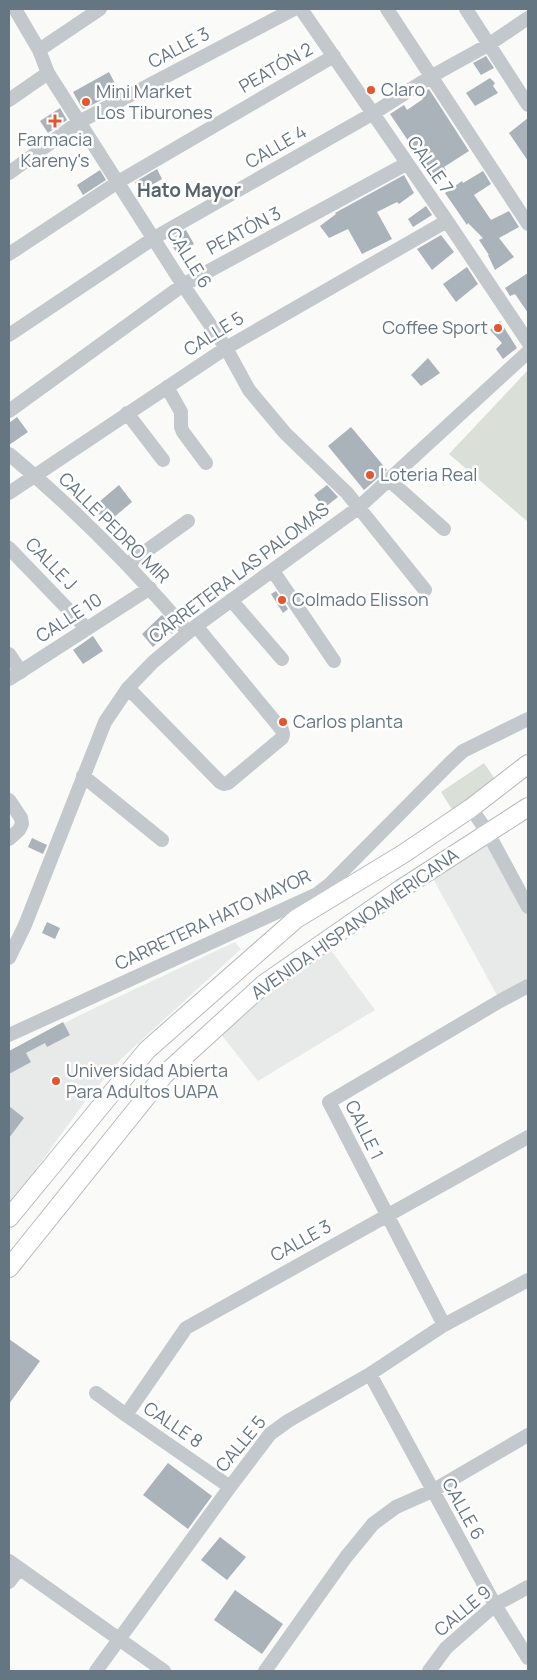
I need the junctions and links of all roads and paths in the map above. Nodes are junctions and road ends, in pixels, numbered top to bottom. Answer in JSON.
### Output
{"nodes":[{"id":1,"x":294,"y":9,"type":"edge"},
{"id":2,"x":300,"y":9,"type":"edge"},
{"id":3,"x":387,"y":9,"type":"edge"},
{"id":4,"x":466,"y":9,"type":"edge"},
{"id":5,"x":95,"y":10,"type":"edge"},
{"id":6,"x":14,"y":15,"type":"edge"},
{"id":7,"x":528,"y":18,"type":"edge"},
{"id":8,"x":488,"y":45,"type":"junction"},
{"id":9,"x":39,"y":50,"type":"junction"},
{"id":10,"x":334,"y":56,"type":"junction"},
{"id":11,"x":48,"y":73,"type":"junction"},
{"id":12,"x":432,"y":76,"type":"junction"},
{"id":13,"x":9,"y":100,"type":"edge"},
{"id":14,"x":528,"y":105,"type":"edge"},
{"id":15,"x":372,"y":114,"type":"junction"},
{"id":16,"x":79,"y":122,"type":"junction"},
{"id":17,"x":406,"y":164,"type":"junction"},
{"id":18,"x":9,"y":173,"type":"edge"},
{"id":19,"x":118,"y":182,"type":"junction"},
{"id":20,"x":447,"y":221,"type":"junction"},
{"id":21,"x":528,"y":224,"type":"edge"},
{"id":22,"x":154,"y":238,"type":"junction"},
{"id":23,"x":9,"y":254,"type":"edge"},
{"id":24,"x":183,"y":285,"type":"junction"},
{"id":25,"x":9,"y":335,"type":"edge"},
{"id":26,"x":528,"y":342,"type":"edge"},
{"id":27,"x":226,"y":348,"type":"junction"},
{"id":28,"x":528,"y":352,"type":"edge"},
{"id":29,"x":167,"y":387,"type":"junction"},
{"id":30,"x":9,"y":411,"type":"edge"},
{"id":31,"x":127,"y":413,"type":"junction"},
{"id":32,"x":9,"y":454,"type":"edge"},
{"id":33,"x":163,"y":460,"type":"dead end"},
{"id":34,"x":206,"y":462,"type":"dead end"},
{"id":35,"x":34,"y":475,"type":"junction"},
{"id":36,"x":389,"y":480,"type":"junction"},
{"id":37,"x":9,"y":493,"type":"edge"},
{"id":38,"x":358,"y":508,"type":"junction"},
{"id":39,"x":188,"y":521,"type":"dead end"},
{"id":40,"x":444,"y":528,"type":"dead end"},
{"id":41,"x":9,"y":548,"type":"edge"},
{"id":42,"x":128,"y":564,"type":"junction"},
{"id":43,"x":273,"y":571,"type":"junction"},
{"id":44,"x":150,"y":588,"type":"junction"},
{"id":45,"x":425,"y":590,"type":"dead end"},
{"id":46,"x":231,"y":600,"type":"junction"},
{"id":47,"x":88,"y":629,"type":"junction"},
{"id":48,"x":192,"y":629,"type":"junction"},
{"id":49,"x":9,"y":654,"type":"edge"},
{"id":50,"x":282,"y":659,"type":"dead end"},
{"id":51,"x":334,"y":661,"type":"dead end"},
{"id":52,"x":15,"y":676,"type":"edge"},
{"id":53,"x":128,"y":688,"type":"junction"},
{"id":54,"x":528,"y":719,"type":"edge"},
{"id":55,"x":528,"y":764,"type":"edge"},
{"id":56,"x":83,"y":776,"type":"junction"},
{"id":57,"x":9,"y":800,"type":"edge"},
{"id":58,"x":471,"y":808,"type":"junction"},
{"id":59,"x":528,"y":808,"type":"edge"},
{"id":60,"x":488,"y":833,"type":"junction"},
{"id":61,"x":9,"y":839,"type":"edge"},
{"id":62,"x":162,"y":840,"type":"dead end"},
{"id":63,"x":528,"y":907,"type":"edge"},
{"id":64,"x":9,"y":958,"type":"edge"},
{"id":65,"x":528,"y":986,"type":"edge"},
{"id":66,"x":9,"y":1035,"type":"edge"},
{"id":67,"x":528,"y":1137,"type":"edge"},
{"id":68,"x":386,"y":1215,"type":"junction"},
{"id":69,"x":9,"y":1218,"type":"edge"},
{"id":70,"x":9,"y":1268,"type":"edge"},
{"id":71,"x":528,"y":1280,"type":"edge"},
{"id":72,"x":444,"y":1325,"type":"junction"},
{"id":73,"x":370,"y":1374,"type":"junction"},
{"id":74,"x":96,"y":1393,"type":"dead end"},
{"id":75,"x":126,"y":1415,"type":"junction"},
{"id":76,"x":528,"y":1435,"type":"edge"},
{"id":77,"x":230,"y":1487,"type":"junction"},
{"id":78,"x":432,"y":1491,"type":"junction"},
{"id":79,"x":14,"y":1565,"type":"edge"},
{"id":80,"x":9,"y":1582,"type":"edge"},
{"id":81,"x":528,"y":1587,"type":"edge"},
{"id":82,"x":495,"y":1605,"type":"junction"},
{"id":83,"x":119,"y":1640,"type":"junction"},
{"id":84,"x":528,"y":1658,"type":"edge"},
{"id":85,"x":96,"y":1671,"type":"edge"},
{"id":86,"x":164,"y":1671,"type":"edge"},
{"id":87,"x":265,"y":1671,"type":"edge"},
{"id":88,"x":429,"y":1671,"type":"edge"}],
"edges":[{"from":1,"to":16,"type":"street","name":"CALLE 3"},
{"from":2,"to":10,"type":"street","name":"CALLE 7"},
{"from":3,"to":12,"type":"street"},
{"from":4,"to":8,"type":"street"},
{"from":5,"to":9,"type":"street"},
{"from":6,"to":9,"type":"street","name":"CALLE 6"},
{"from":7,"to":8,"type":"street","name":"CALLE 4"},
{"from":8,"to":12,"type":"street","name":"CALLE 4"},
{"from":8,"to":14,"type":"street"},
{"from":9,"to":11,"type":"street","name":"CALLE 6"},
{"from":10,"to":15,"type":"street","name":"CALLE 7"},
{"from":10,"to":19,"type":"street","name":"PEATÓN 2"},
{"from":11,"to":13,"type":"street"},
{"from":11,"to":16,"type":"street","name":"CALLE 6"},
{"from":12,"to":15,"type":"street","name":"CALLE 4"},
{"from":12,"to":21,"type":"street"},
{"from":15,"to":17,"type":"street","name":"CALLE 7"},
{"from":15,"to":22,"type":"street","name":"CALLE 4"},
{"from":16,"to":18,"type":"street","name":"CALLE 3"},
{"from":16,"to":19,"type":"street","name":"CALLE 6"},
{"from":17,"to":20,"type":"street","name":"CALLE 7"},
{"from":17,"to":24,"type":"street","name":"PEATÓN 3"},
{"from":19,"to":22,"type":"street","name":"CALLE 6"},
{"from":19,"to":23,"type":"street","name":"PEATÓN 2"},
{"from":20,"to":26,"type":"street","name":"CALLE 7"},
{"from":20,"to":27,"type":"street","name":"CALLE 5"},
{"from":22,"to":24,"type":"street","name":"CALLE 6"},
{"from":22,"to":25,"type":"street","name":"CALLE 4"},
{"from":24,"to":27,"type":"street","name":"CALLE 6"},
{"from":24,"to":30,"type":"street","name":"PEATÓN 3"},
{"from":27,"to":29,"type":"street","name":"CALLE 5"},
{"from":27,"to":38,"type":"street","name":"CALLE 6"},
{"from":28,"to":36,"type":"street","name":"CARRETERA LAS PALOMAS"},
{"from":29,"to":31,"type":"street","name":"CALLE 5"},
{"from":29,"to":34,"type":"street"},
{"from":31,"to":33,"type":"street"},
{"from":31,"to":35,"type":"street","name":"CALLE 5"},
{"from":32,"to":35,"type":"street","name":"CALLE PEDRO MIR"},
{"from":35,"to":37,"type":"street","name":"CALLE 5"},
{"from":35,"to":42,"type":"street","name":"CALLE PEDRO MIR"},
{"from":36,"to":38,"type":"street","name":"CARRETERA LAS PALOMAS"},
{"from":36,"to":40,"type":"street"},
{"from":38,"to":43,"type":"street","name":"CARRETERA LAS PALOMAS"},
{"from":38,"to":45,"type":"street","name":"CALLE 6"},
{"from":39,"to":42,"type":"street"},
{"from":41,"to":47,"type":"street","name":"CALLE J"},
{"from":42,"to":44,"type":"street","name":"CALLE PEDRO MIR"},
{"from":43,"to":46,"type":"street","name":"CARRETERA LAS PALOMAS"},
{"from":43,"to":51,"type":"street"},
{"from":44,"to":47,"type":"street","name":"CALLE 10"},
{"from":44,"to":48,"type":"street","name":"CALLE PEDRO MIR"},
{"from":46,"to":48,"type":"street","name":"CARRETERA LAS PALOMAS"},
{"from":46,"to":50,"type":"street"},
{"from":47,"to":52,"type":"street","name":"CALLE 10"},
{"from":48,"to":53,"type":"street","name":"CARRETERA LAS PALOMAS"},
{"from":48,"to":53,"type":"street","name":"CALLE PEDRO MIR"},
{"from":49,"to":52,"type":"street"},
{"from":53,"to":56,"type":"street","name":"CARRETERA LAS PALOMAS"},
{"from":54,"to":66,"type":"street","name":"CARRETERA HATO MAYOR"},
{"from":55,"to":58,"type":"main road","name":"AVENIDA HISPANOAMERICANA"},
{"from":56,"to":62,"type":"street"},
{"from":56,"to":64,"type":"street","name":"CARRETERA LAS PALOMAS"},
{"from":57,"to":61,"type":"street"},
{"from":58,"to":60,"type":"street"},
{"from":58,"to":69,"type":"main road","name":"AVENIDA HISPANOAMERICANA"},
{"from":59,"to":60,"type":"main road","name":"AVENIDA HISPANOAMERICANA"},
{"from":60,"to":63,"type":"street"},
{"from":60,"to":70,"type":"main road","name":"AVENIDA HISPANOAMERICANA"},
{"from":65,"to":68,"type":"street","name":"CALLE 1"},
{"from":67,"to":68,"type":"street","name":"CALLE 3"},
{"from":68,"to":72,"type":"street","name":"CALLE 1"},
{"from":68,"to":75,"type":"street","name":"CALLE 3"},
{"from":71,"to":72,"type":"street","name":"CALLE 5"},
{"from":72,"to":73,"type":"street","name":"CALLE 5"},
{"from":73,"to":77,"type":"street","name":"CALLE 5"},
{"from":73,"to":78,"type":"street","name":"CALLE 6"},
{"from":74,"to":75,"type":"street","name":"CALLE 8"},
{"from":75,"to":77,"type":"street","name":"CALLE 8"},
{"from":76,"to":78,"type":"street"},
{"from":77,"to":83,"type":"street","name":"CALLE 5"},
{"from":78,"to":82,"type":"street","name":"CALLE 6"},
{"from":78,"to":87,"type":"street"},
{"from":79,"to":80,"type":"street"},
{"from":79,"to":83,"type":"street"},
{"from":81,"to":82,"type":"street","name":"CALLE 9"},
{"from":82,"to":84,"type":"street","name":"CALLE 6"},
{"from":82,"to":88,"type":"street","name":"CALLE 9"},
{"from":83,"to":85,"type":"street","name":"CALLE 5"},
{"from":83,"to":86,"type":"street"}]}
